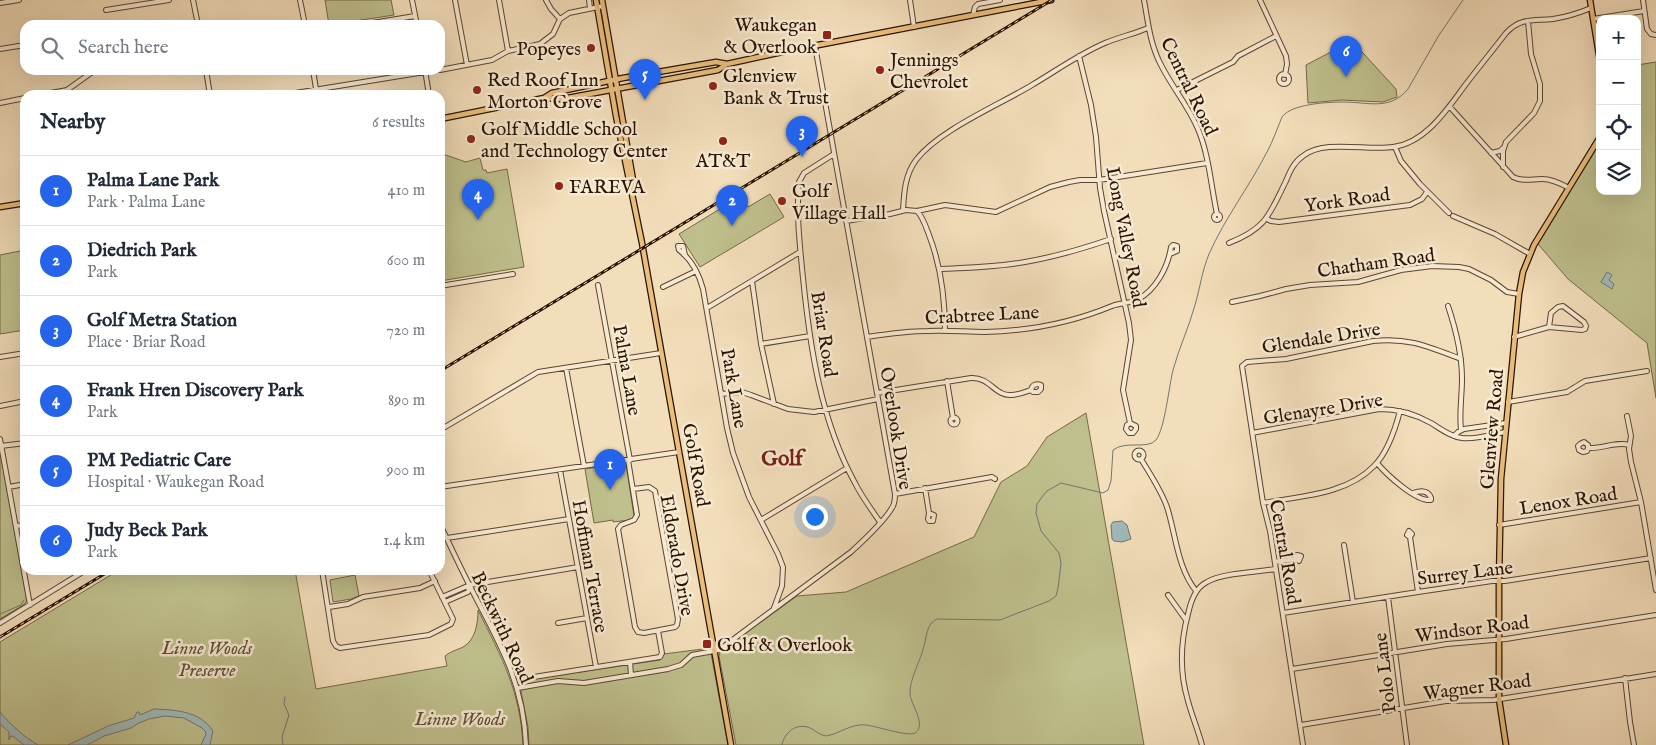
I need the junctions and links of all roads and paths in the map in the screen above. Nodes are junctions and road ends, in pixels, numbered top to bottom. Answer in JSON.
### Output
{"nodes":[{"id":1,"x":19,"y":0,"type":"edge"},
{"id":2,"x":168,"y":0,"type":"edge"},
{"id":3,"x":193,"y":0,"type":"edge"},
{"id":4,"x":300,"y":0,"type":"edge"},
{"id":5,"x":412,"y":0,"type":"edge"},
{"id":6,"x":455,"y":0,"type":"edge"},
{"id":7,"x":499,"y":0,"type":"edge"},
{"id":8,"x":546,"y":0,"type":"edge"},
{"id":9,"x":589,"y":0,"type":"edge"},
{"id":10,"x":596,"y":0,"type":"edge"},
{"id":11,"x":602,"y":0,"type":"edge"},
{"id":12,"x":910,"y":0,"type":"edge"},
{"id":13,"x":1000,"y":0,"type":"edge"},
{"id":14,"x":1051,"y":0,"type":"edge"},
{"id":15,"x":1144,"y":0,"type":"edge"},
{"id":16,"x":1260,"y":0,"type":"edge"},
{"id":17,"x":1590,"y":0,"type":"edge"},
{"id":18,"x":1643,"y":0,"type":"edge"},
{"id":19,"x":0,"y":3,"type":"edge"},
{"id":20,"x":603,"y":6,"type":"junction"},
{"id":21,"x":597,"y":7,"type":"junction"},
{"id":22,"x":590,"y":8,"type":"junction"},
{"id":23,"x":1591,"y":8,"type":"junction"},
{"id":24,"x":106,"y":10,"type":"dead end"},
{"id":25,"x":1644,"y":11,"type":"junction"},
{"id":26,"x":974,"y":15,"type":"junction"},
{"id":27,"x":415,"y":16,"type":"junction"},
{"id":28,"x":560,"y":19,"type":"junction"},
{"id":29,"x":1593,"y":19,"type":"junction"},
{"id":30,"x":197,"y":20,"type":"edge"},
{"id":31,"x":304,"y":20,"type":"edge"},
{"id":32,"x":391,"y":20,"type":"edge"},
{"id":33,"x":415,"y":20,"type":"edge"},
{"id":34,"x":1528,"y":20,"type":"junction"},
{"id":35,"x":914,"y":27,"type":"junction"},
{"id":36,"x":1148,"y":28,"type":"junction"},
{"id":37,"x":1656,"y":35,"type":"edge"},
{"id":38,"x":1276,"y":36,"type":"junction"},
{"id":39,"x":20,"y":46,"type":"edge"},
{"id":40,"x":815,"y":46,"type":"junction"},
{"id":41,"x":0,"y":50,"type":"edge"},
{"id":42,"x":508,"y":50,"type":"junction"},
{"id":43,"x":1079,"y":56,"type":"junction"},
{"id":44,"x":1600,"y":60,"type":"edge"},
{"id":45,"x":727,"y":64,"type":"junction"},
{"id":46,"x":467,"y":65,"type":"junction"},
{"id":47,"x":445,"y":69,"type":"edge"},
{"id":48,"x":1285,"y":74,"type":"dead end"},
{"id":49,"x":88,"y":75,"type":"edge"},
{"id":50,"x":207,"y":75,"type":"edge"},
{"id":51,"x":314,"y":75,"type":"edge"},
{"id":52,"x":402,"y":75,"type":"edge"},
{"id":53,"x":426,"y":75,"type":"edge"},
{"id":54,"x":616,"y":80,"type":"junction"},
{"id":55,"x":610,"y":81,"type":"junction"},
{"id":56,"x":617,"y":89,"type":"junction"},
{"id":57,"x":67,"y":90,"type":"edge"},
{"id":58,"x":209,"y":90,"type":"edge"},
{"id":59,"x":316,"y":90,"type":"joint"},
{"id":60,"x":428,"y":90,"type":"edge"},
{"id":61,"x":611,"y":90,"type":"junction"},
{"id":62,"x":1177,"y":90,"type":"junction"},
{"id":63,"x":544,"y":98,"type":"junction"},
{"id":64,"x":20,"y":99,"type":"edge"},
{"id":65,"x":0,"y":103,"type":"edge"},
{"id":66,"x":1450,"y":107,"type":"junction"},
{"id":67,"x":445,"y":118,"type":"edge"},
{"id":68,"x":1596,"y":143,"type":"edge"},
{"id":69,"x":1394,"y":147,"type":"junction"},
{"id":70,"x":1503,"y":148,"type":"junction"},
{"id":71,"x":1491,"y":153,"type":"junction"},
{"id":72,"x":834,"y":154,"type":"junction"},
{"id":73,"x":1207,"y":163,"type":"junction"},
{"id":74,"x":1503,"y":167,"type":"junction"},
{"id":75,"x":1100,"y":180,"type":"junction"},
{"id":76,"x":1568,"y":188,"type":"junction"},
{"id":77,"x":632,"y":190,"type":"junction"},
{"id":78,"x":1427,"y":192,"type":"junction"},
{"id":79,"x":20,"y":203,"type":"edge"},
{"id":80,"x":0,"y":208,"type":"edge"},
{"id":81,"x":903,"y":210,"type":"junction"},
{"id":82,"x":917,"y":211,"type":"junction"},
{"id":83,"x":1217,"y":214,"type":"dead end"},
{"id":84,"x":1267,"y":219,"type":"junction"},
{"id":85,"x":846,"y":221,"type":"junction"},
{"id":86,"x":1111,"y":239,"type":"junction"},
{"id":87,"x":1229,"y":243,"type":"dead end"},
{"id":88,"x":800,"y":252,"type":"junction"},
{"id":89,"x":1170,"y":254,"type":"dead end"},
{"id":90,"x":1530,"y":254,"type":"junction"},
{"id":91,"x":685,"y":255,"type":"dead end"},
{"id":92,"x":940,"y":269,"type":"junction"},
{"id":93,"x":696,"y":271,"type":"junction"},
{"id":94,"x":513,"y":274,"type":"dead end"},
{"id":95,"x":752,"y":281,"type":"junction"},
{"id":96,"x":445,"y":285,"type":"edge"},
{"id":97,"x":598,"y":285,"type":"dead end"},
{"id":98,"x":663,"y":286,"type":"dead end"},
{"id":99,"x":1519,"y":294,"type":"junction"},
{"id":100,"x":1125,"y":302,"type":"junction"},
{"id":101,"x":1232,"y":302,"type":"dead end"},
{"id":102,"x":1448,"y":306,"type":"dead end"},
{"id":103,"x":707,"y":308,"type":"junction"},
{"id":104,"x":1549,"y":327,"type":"junction"},
{"id":105,"x":945,"y":331,"type":"junction"},
{"id":106,"x":810,"y":336,"type":"junction"},
{"id":107,"x":867,"y":337,"type":"junction"},
{"id":108,"x":1514,"y":337,"type":"junction"},
{"id":109,"x":761,"y":344,"type":"junction"},
{"id":110,"x":662,"y":353,"type":"junction"},
{"id":111,"x":20,"y":354,"type":"edge"},
{"id":112,"x":0,"y":358,"type":"edge"},
{"id":113,"x":1461,"y":359,"type":"junction"},
{"id":114,"x":613,"y":360,"type":"junction"},
{"id":115,"x":1243,"y":364,"type":"joint"},
{"id":116,"x":566,"y":368,"type":"junction"},
{"id":117,"x":1647,"y":371,"type":"dead end"},
{"id":118,"x":947,"y":381,"type":"junction"},
{"id":119,"x":1031,"y":390,"type":"dead end"},
{"id":120,"x":877,"y":393,"type":"junction"},
{"id":121,"x":722,"y":394,"type":"junction"},
{"id":122,"x":878,"y":399,"type":"junction"},
{"id":123,"x":20,"y":402,"type":"edge"},
{"id":124,"x":1508,"y":402,"type":"junction"},
{"id":125,"x":774,"y":404,"type":"junction"},
{"id":126,"x":0,"y":406,"type":"edge"},
{"id":127,"x":826,"y":410,"type":"junction"},
{"id":128,"x":1400,"y":411,"type":"junction"},
{"id":129,"x":1627,"y":416,"type":"dead end"},
{"id":130,"x":953,"y":418,"type":"dead end"},
{"id":131,"x":1130,"y":423,"type":"dead end"},
{"id":132,"x":1506,"y":423,"type":"junction"},
{"id":133,"x":445,"y":427,"type":"edge"},
{"id":134,"x":1461,"y":430,"type":"junction"},
{"id":135,"x":1505,"y":432,"type":"junction"},
{"id":136,"x":1252,"y":433,"type":"junction"},
{"id":137,"x":1454,"y":436,"type":"junction"},
{"id":138,"x":0,"y":439,"type":"edge"},
{"id":139,"x":20,"y":444,"type":"edge"},
{"id":140,"x":1,"y":446,"type":"junction"},
{"id":141,"x":1629,"y":446,"type":"junction"},
{"id":142,"x":1588,"y":448,"type":"dead end"},
{"id":143,"x":679,"y":452,"type":"junction"},
{"id":144,"x":1141,"y":459,"type":"dead end"},
{"id":145,"x":629,"y":460,"type":"junction"},
{"id":146,"x":1377,"y":463,"type":"junction"},
{"id":147,"x":584,"y":466,"type":"junction"},
{"id":148,"x":847,"y":468,"type":"junction"},
{"id":149,"x":560,"y":470,"type":"junction"},
{"id":150,"x":995,"y":479,"type":"dead end"},
{"id":151,"x":20,"y":485,"type":"edge"},
{"id":152,"x":445,"y":486,"type":"edge"},
{"id":153,"x":9,"y":487,"type":"junction"},
{"id":154,"x":925,"y":488,"type":"junction"},
{"id":155,"x":633,"y":489,"type":"junction"},
{"id":156,"x":1413,"y":493,"type":"dead end"},
{"id":157,"x":895,"y":494,"type":"junction"},
{"id":158,"x":1641,"y":502,"type":"junction"},
{"id":159,"x":1263,"y":503,"type":"junction"},
{"id":160,"x":929,"y":513,"type":"dead end"},
{"id":161,"x":569,"y":519,"type":"junction"},
{"id":162,"x":760,"y":520,"type":"junction"},
{"id":163,"x":880,"y":522,"type":"junction"},
{"id":164,"x":1499,"y":525,"type":"junction"},
{"id":165,"x":16,"y":526,"type":"junction"},
{"id":166,"x":20,"y":526,"type":"edge"},
{"id":167,"x":445,"y":534,"type":"edge"},
{"id":168,"x":1410,"y":537,"type":"dead end"},
{"id":169,"x":447,"y":538,"type":"junction"},
{"id":170,"x":1344,"y":545,"type":"dead end"},
{"id":171,"x":20,"y":546,"type":"edge"},
{"id":172,"x":1651,"y":558,"type":"junction"},
{"id":173,"x":1296,"y":559,"type":"dead end"},
{"id":174,"x":1275,"y":562,"type":"junction"},
{"id":175,"x":578,"y":567,"type":"junction"},
{"id":176,"x":1276,"y":569,"type":"junction"},
{"id":177,"x":25,"y":575,"type":"edge"},
{"id":178,"x":78,"y":575,"type":"edge"},
{"id":179,"x":323,"y":575,"type":"edge"},
{"id":180,"x":432,"y":575,"type":"edge"},
{"id":181,"x":435,"y":581,"type":"junction"},
{"id":182,"x":1499,"y":581,"type":"junction"},
{"id":183,"x":470,"y":585,"type":"junction"},
{"id":184,"x":1656,"y":590,"type":"edge"},
{"id":185,"x":1196,"y":591,"type":"junction"},
{"id":186,"x":1418,"y":592,"type":"junction"},
{"id":187,"x":1168,"y":595,"type":"dead end"},
{"id":188,"x":442,"y":597,"type":"junction"},
{"id":189,"x":1388,"y":597,"type":"junction"},
{"id":190,"x":445,"y":602,"type":"junction"},
{"id":191,"x":1353,"y":602,"type":"junction"},
{"id":192,"x":30,"y":605,"type":"junction"},
{"id":193,"x":329,"y":607,"type":"junction"},
{"id":194,"x":774,"y":610,"type":"junction"},
{"id":195,"x":1282,"y":613,"type":"junction"},
{"id":196,"x":1656,"y":614,"type":"edge"},
{"id":197,"x":587,"y":618,"type":"junction"},
{"id":198,"x":1186,"y":620,"type":"junction"},
{"id":199,"x":0,"y":623,"type":"edge"},
{"id":200,"x":558,"y":624,"type":"dead end"},
{"id":201,"x":658,"y":631,"type":"junction"},
{"id":202,"x":1499,"y":639,"type":"junction"},
{"id":203,"x":714,"y":651,"type":"junction"},
{"id":204,"x":1395,"y":652,"type":"junction"},
{"id":205,"x":630,"y":662,"type":"junction"},
{"id":206,"x":596,"y":667,"type":"junction"},
{"id":207,"x":1292,"y":669,"type":"junction"},
{"id":208,"x":1656,"y":674,"type":"edge"},
{"id":209,"x":631,"y":675,"type":"junction"},
{"id":210,"x":521,"y":678,"type":"dead end"},
{"id":211,"x":1625,"y":678,"type":"junction"},
{"id":212,"x":518,"y":688,"type":"junction"},
{"id":213,"x":1500,"y":699,"type":"junction"},
{"id":214,"x":1402,"y":709,"type":"junction"},
{"id":215,"x":1301,"y":725,"type":"junction"},
{"id":216,"x":526,"y":745,"type":"edge"},
{"id":217,"x":731,"y":745,"type":"edge"},
{"id":218,"x":1202,"y":745,"type":"edge"},
{"id":219,"x":1303,"y":745,"type":"edge"},
{"id":220,"x":1407,"y":745,"type":"edge"},
{"id":221,"x":1506,"y":745,"type":"edge"},
{"id":222,"x":1634,"y":745,"type":"edge"}],
"edges":[{"from":1,"to":19,"type":"street"},
{"from":2,"to":24,"type":"street"},
{"from":3,"to":30,"type":"street"},
{"from":4,"to":31,"type":"street"},
{"from":5,"to":27,"type":"street"},
{"from":6,"to":46,"type":"street"},
{"from":7,"to":42,"type":"street"},
{"from":8,"to":28,"type":"street"},
{"from":9,"to":22,"type":"street"},
{"from":10,"to":21,"type":"main road","name":"Golf Road"},
{"from":11,"to":20,"type":"main road","name":"Golf Road"},
{"from":12,"to":35,"type":"street"},
{"from":13,"to":26,"type":"street"},
{"from":14,"to":26,"type":"main road"},
{"from":15,"to":36,"type":"street","name":"Central Road"},
{"from":16,"to":38,"type":"street"},
{"from":17,"to":23,"type":"main road"},
{"from":18,"to":25,"type":"street"},
{"from":20,"to":21,"type":"street"},
{"from":20,"to":54,"type":"main road","name":"Golf Road"},
{"from":21,"to":22,"type":"street"},
{"from":21,"to":55,"type":"main road","name":"Golf Road"},
{"from":22,"to":28,"type":"street"},
{"from":23,"to":29,"type":"main road"},
{"from":23,"to":34,"type":"street"},
{"from":25,"to":29,"type":"street"},
{"from":25,"to":37,"type":"street"},
{"from":26,"to":35,"type":"main road"},
{"from":27,"to":32,"type":"street"},
{"from":27,"to":33,"type":"street"},
{"from":28,"to":42,"type":"street"},
{"from":29,"to":44,"type":"main road"},
{"from":34,"to":66,"type":"street"},
{"from":34,"to":70,"type":"street"},
{"from":35,"to":40,"type":"main road"},
{"from":36,"to":43,"type":"street"},
{"from":36,"to":62,"type":"street","name":"Central Road"},
{"from":38,"to":48,"type":"street"},
{"from":38,"to":62,"type":"street"},
{"from":39,"to":41,"type":"street"},
{"from":40,"to":45,"type":"main road"},
{"from":40,"to":72,"type":"street","name":"Overlook Drive"},
{"from":42,"to":46,"type":"street"},
{"from":43,"to":75,"type":"street","name":"Long Valley Road"},
{"from":43,"to":81,"type":"street"},
{"from":45,"to":54,"type":"main road"},
{"from":45,"to":56,"type":"main road"},
{"from":46,"to":47,"type":"street"},
{"from":49,"to":57,"type":"street"},
{"from":50,"to":58,"type":"street"},
{"from":51,"to":59,"type":"street"},
{"from":52,"to":59,"type":"street"},
{"from":53,"to":60,"type":"street"},
{"from":54,"to":55,"type":"main road"},
{"from":54,"to":56,"type":"main road","name":"Golf Road"},
{"from":55,"to":61,"type":"main road","name":"Golf Road"},
{"from":55,"to":63,"type":"main road"},
{"from":56,"to":61,"type":"main road"},
{"from":56,"to":77,"type":"main road","name":"Golf Road"},
{"from":61,"to":63,"type":"main road"},
{"from":61,"to":77,"type":"main road","name":"Golf Road"},
{"from":62,"to":73,"type":"street","name":"Central Road"},
{"from":63,"to":67,"type":"main road"},
{"from":64,"to":65,"type":"street"},
{"from":66,"to":69,"type":"street"},
{"from":66,"to":71,"type":"street"},
{"from":68,"to":76,"type":"main road","name":"Glenview Road"},
{"from":69,"to":78,"type":"street"},
{"from":69,"to":84,"type":"street"},
{"from":70,"to":71,"type":"street"},
{"from":70,"to":74,"type":"street"},
{"from":71,"to":74,"type":"street"},
{"from":72,"to":85,"type":"street","name":"Overlook Drive"},
{"from":72,"to":88,"type":"street","name":"Briar Road"},
{"from":73,"to":75,"type":"street"},
{"from":73,"to":83,"type":"street","name":"Central Road"},
{"from":74,"to":76,"type":"street"},
{"from":75,"to":82,"type":"street"},
{"from":75,"to":86,"type":"street","name":"Long Valley Road"},
{"from":76,"to":90,"type":"main road","name":"Glenview Road"},
{"from":77,"to":110,"type":"main road","name":"Golf Road"},
{"from":78,"to":84,"type":"street","name":"York Road"},
{"from":78,"to":90,"type":"street"},
{"from":79,"to":80,"type":"main road"},
{"from":81,"to":82,"type":"street"},
{"from":81,"to":85,"type":"street"},
{"from":82,"to":92,"type":"street"},
{"from":84,"to":87,"type":"street"},
{"from":85,"to":107,"type":"street","name":"Overlook Drive"},
{"from":86,"to":92,"type":"street"},
{"from":86,"to":100,"type":"street","name":"Long Valley Road"},
{"from":88,"to":95,"type":"street"},
{"from":88,"to":106,"type":"street","name":"Briar Road"},
{"from":89,"to":100,"type":"street","name":"Crabtree Lane"},
{"from":90,"to":99,"type":"main road","name":"Glenview Road"},
{"from":91,"to":93,"type":"street","name":"Park Lane"},
{"from":92,"to":105,"type":"street"},
{"from":93,"to":98,"type":"street"},
{"from":93,"to":103,"type":"street","name":"Park Lane"},
{"from":94,"to":96,"type":"street"},
{"from":95,"to":103,"type":"street"},
{"from":95,"to":109,"type":"street"},
{"from":97,"to":114,"type":"street","name":"Palma Lane"},
{"from":99,"to":101,"type":"street","name":"Chatham Road"},
{"from":99,"to":108,"type":"main road","name":"Glenview Road"},
{"from":100,"to":105,"type":"street","name":"Crabtree Lane"},
{"from":100,"to":131,"type":"street","name":"Long Valley Road"},
{"from":102,"to":113,"type":"street"},
{"from":103,"to":121,"type":"street","name":"Park Lane"},
{"from":104,"to":104,"type":"street"},
{"from":104,"to":108,"type":"street"},
{"from":105,"to":107,"type":"street","name":"Crabtree Lane"},
{"from":106,"to":109,"type":"street"},
{"from":106,"to":127,"type":"street","name":"Briar Road"},
{"from":107,"to":120,"type":"street","name":"Overlook Drive"},
{"from":108,"to":124,"type":"main road","name":"Glenview Road"},
{"from":109,"to":125,"type":"street"},
{"from":110,"to":114,"type":"street"},
{"from":110,"to":143,"type":"main road","name":"Golf Road"},
{"from":111,"to":112,"type":"street"},
{"from":113,"to":115,"type":"street","name":"Glendale Drive"},
{"from":113,"to":134,"type":"street"},
{"from":114,"to":116,"type":"street"},
{"from":114,"to":145,"type":"street","name":"Palma Lane"},
{"from":115,"to":136,"type":"street","name":"Central Road"},
{"from":116,"to":133,"type":"street"},
{"from":116,"to":147,"type":"street"},
{"from":117,"to":124,"type":"street"},
{"from":118,"to":119,"type":"street"},
{"from":118,"to":120,"type":"street"},
{"from":118,"to":130,"type":"street"},
{"from":120,"to":122,"type":"street","name":"Overlook Drive"},
{"from":121,"to":125,"type":"street"},
{"from":121,"to":162,"type":"street","name":"Park Lane"},
{"from":122,"to":127,"type":"street"},
{"from":122,"to":157,"type":"street","name":"Overlook Drive"},
{"from":123,"to":126,"type":"street"},
{"from":124,"to":132,"type":"main road","name":"Glenview Road"},
{"from":125,"to":127,"type":"street"},
{"from":127,"to":148,"type":"street","name":"Briar Road"},
{"from":128,"to":136,"type":"street","name":"Glenayre Drive"},
{"from":128,"to":137,"type":"street","name":"Glenayre Drive"},
{"from":128,"to":146,"type":"street"},
{"from":129,"to":141,"type":"street"},
{"from":132,"to":134,"type":"street"},
{"from":132,"to":135,"type":"main road","name":"Glenview Road"},
{"from":134,"to":137,"type":"street"},
{"from":135,"to":137,"type":"street","name":"Glenayre Drive"},
{"from":135,"to":164,"type":"main road","name":"Glenview Road"},
{"from":136,"to":159,"type":"street","name":"Central Road"},
{"from":138,"to":140,"type":"street"},
{"from":139,"to":140,"type":"street"},
{"from":140,"to":153,"type":"street"},
{"from":141,"to":142,"type":"street"},
{"from":141,"to":158,"type":"street"},
{"from":143,"to":145,"type":"street"},
{"from":143,"to":203,"type":"main road","name":"Golf Road"},
{"from":144,"to":185,"type":"street"},
{"from":145,"to":147,"type":"street"},
{"from":145,"to":155,"type":"street","name":"Palma Lane"},
{"from":146,"to":156,"type":"street"},
{"from":146,"to":159,"type":"street"},
{"from":147,"to":149,"type":"street"},
{"from":148,"to":162,"type":"street"},
{"from":148,"to":163,"type":"street","name":"Briar Road"},
{"from":149,"to":152,"type":"street"},
{"from":149,"to":161,"type":"street","name":"Hoffman Terrace"},
{"from":150,"to":154,"type":"street"},
{"from":151,"to":153,"type":"street"},
{"from":153,"to":165,"type":"street"},
{"from":154,"to":157,"type":"street"},
{"from":154,"to":160,"type":"street"},
{"from":155,"to":201,"type":"street","name":"Palma Lane"},
{"from":155,"to":201,"type":"street","name":"Eldorado Drive"},
{"from":157,"to":163,"type":"street","name":"Overlook Drive"},
{"from":158,"to":164,"type":"street","name":"Lenox Road"},
{"from":158,"to":172,"type":"street"},
{"from":159,"to":174,"type":"street","name":"Central Road"},
{"from":161,"to":169,"type":"street"},
{"from":161,"to":175,"type":"street","name":"Hoffman Terrace"},
{"from":162,"to":194,"type":"street","name":"Park Lane"},
{"from":163,"to":194,"type":"street","name":"Overlook Drive"},
{"from":164,"to":182,"type":"main road","name":"Glenview Road"},
{"from":165,"to":166,"type":"street"},
{"from":165,"to":171,"type":"street"},
{"from":167,"to":169,"type":"street","name":"Beckwith Road"},
{"from":168,"to":186,"type":"street"},
{"from":169,"to":183,"type":"street","name":"Beckwith Road"},
{"from":170,"to":191,"type":"street"},
{"from":172,"to":182,"type":"street","name":"Surrey Lane"},
{"from":172,"to":184,"type":"street"},
{"from":173,"to":174,"type":"street"},
{"from":174,"to":176,"type":"street","name":"Central Road"},
{"from":175,"to":183,"type":"street"},
{"from":175,"to":197,"type":"street","name":"Hoffman Terrace"},
{"from":176,"to":185,"type":"street"},
{"from":176,"to":195,"type":"street","name":"Central Road"},
{"from":177,"to":192,"type":"street"},
{"from":178,"to":192,"type":"street"},
{"from":179,"to":193,"type":"street"},
{"from":180,"to":181,"type":"street"},
{"from":181,"to":188,"type":"street"},
{"from":181,"to":193,"type":"street"},
{"from":182,"to":186,"type":"street","name":"Surrey Lane"},
{"from":182,"to":202,"type":"main road","name":"Glenview Road"},
{"from":183,"to":188,"type":"street"},
{"from":183,"to":190,"type":"street"},
{"from":183,"to":212,"type":"street","name":"Beckwith Road"},
{"from":185,"to":198,"type":"street"},
{"from":186,"to":189,"type":"street","name":"Surrey Lane"},
{"from":187,"to":198,"type":"street"},
{"from":188,"to":190,"type":"street"},
{"from":189,"to":191,"type":"street","name":"Surrey Lane"},
{"from":189,"to":204,"type":"street","name":"Polo Lane"},
{"from":190,"to":193,"type":"street"},
{"from":191,"to":195,"type":"street","name":"Surrey Lane"},
{"from":192,"to":199,"type":"street"},
{"from":194,"to":203,"type":"street","name":"Overlook Drive"},
{"from":195,"to":207,"type":"street","name":"Central Road"},
{"from":196,"to":202,"type":"street","name":"Windsor Road"},
{"from":197,"to":200,"type":"street"},
{"from":197,"to":206,"type":"street","name":"Hoffman Terrace"},
{"from":198,"to":218,"type":"street"},
{"from":201,"to":205,"type":"street"},
{"from":202,"to":204,"type":"street","name":"Windsor Road"},
{"from":202,"to":213,"type":"main road","name":"Glenview Road"},
{"from":203,"to":209,"type":"street","name":"Overlook Drive"},
{"from":203,"to":217,"type":"main road","name":"Golf Road"},
{"from":204,"to":207,"type":"street","name":"Windsor Road"},
{"from":204,"to":214,"type":"street","name":"Polo Lane"},
{"from":205,"to":206,"type":"street"},
{"from":205,"to":209,"type":"street"},
{"from":206,"to":210,"type":"street"},
{"from":207,"to":215,"type":"street","name":"Central Road"},
{"from":208,"to":211,"type":"street","name":"Wagner Road"},
{"from":209,"to":212,"type":"street","name":"Overlook Drive"},
{"from":211,"to":213,"type":"street","name":"Wagner Road"},
{"from":211,"to":222,"type":"street"},
{"from":212,"to":216,"type":"street","name":"Beckwith Road"},
{"from":213,"to":214,"type":"street","name":"Wagner Road"},
{"from":213,"to":221,"type":"main road","name":"Glenview Road"},
{"from":214,"to":215,"type":"street","name":"Wagner Road"},
{"from":214,"to":220,"type":"street","name":"Polo Lane"},
{"from":215,"to":219,"type":"street","name":"Central Road"}]}
